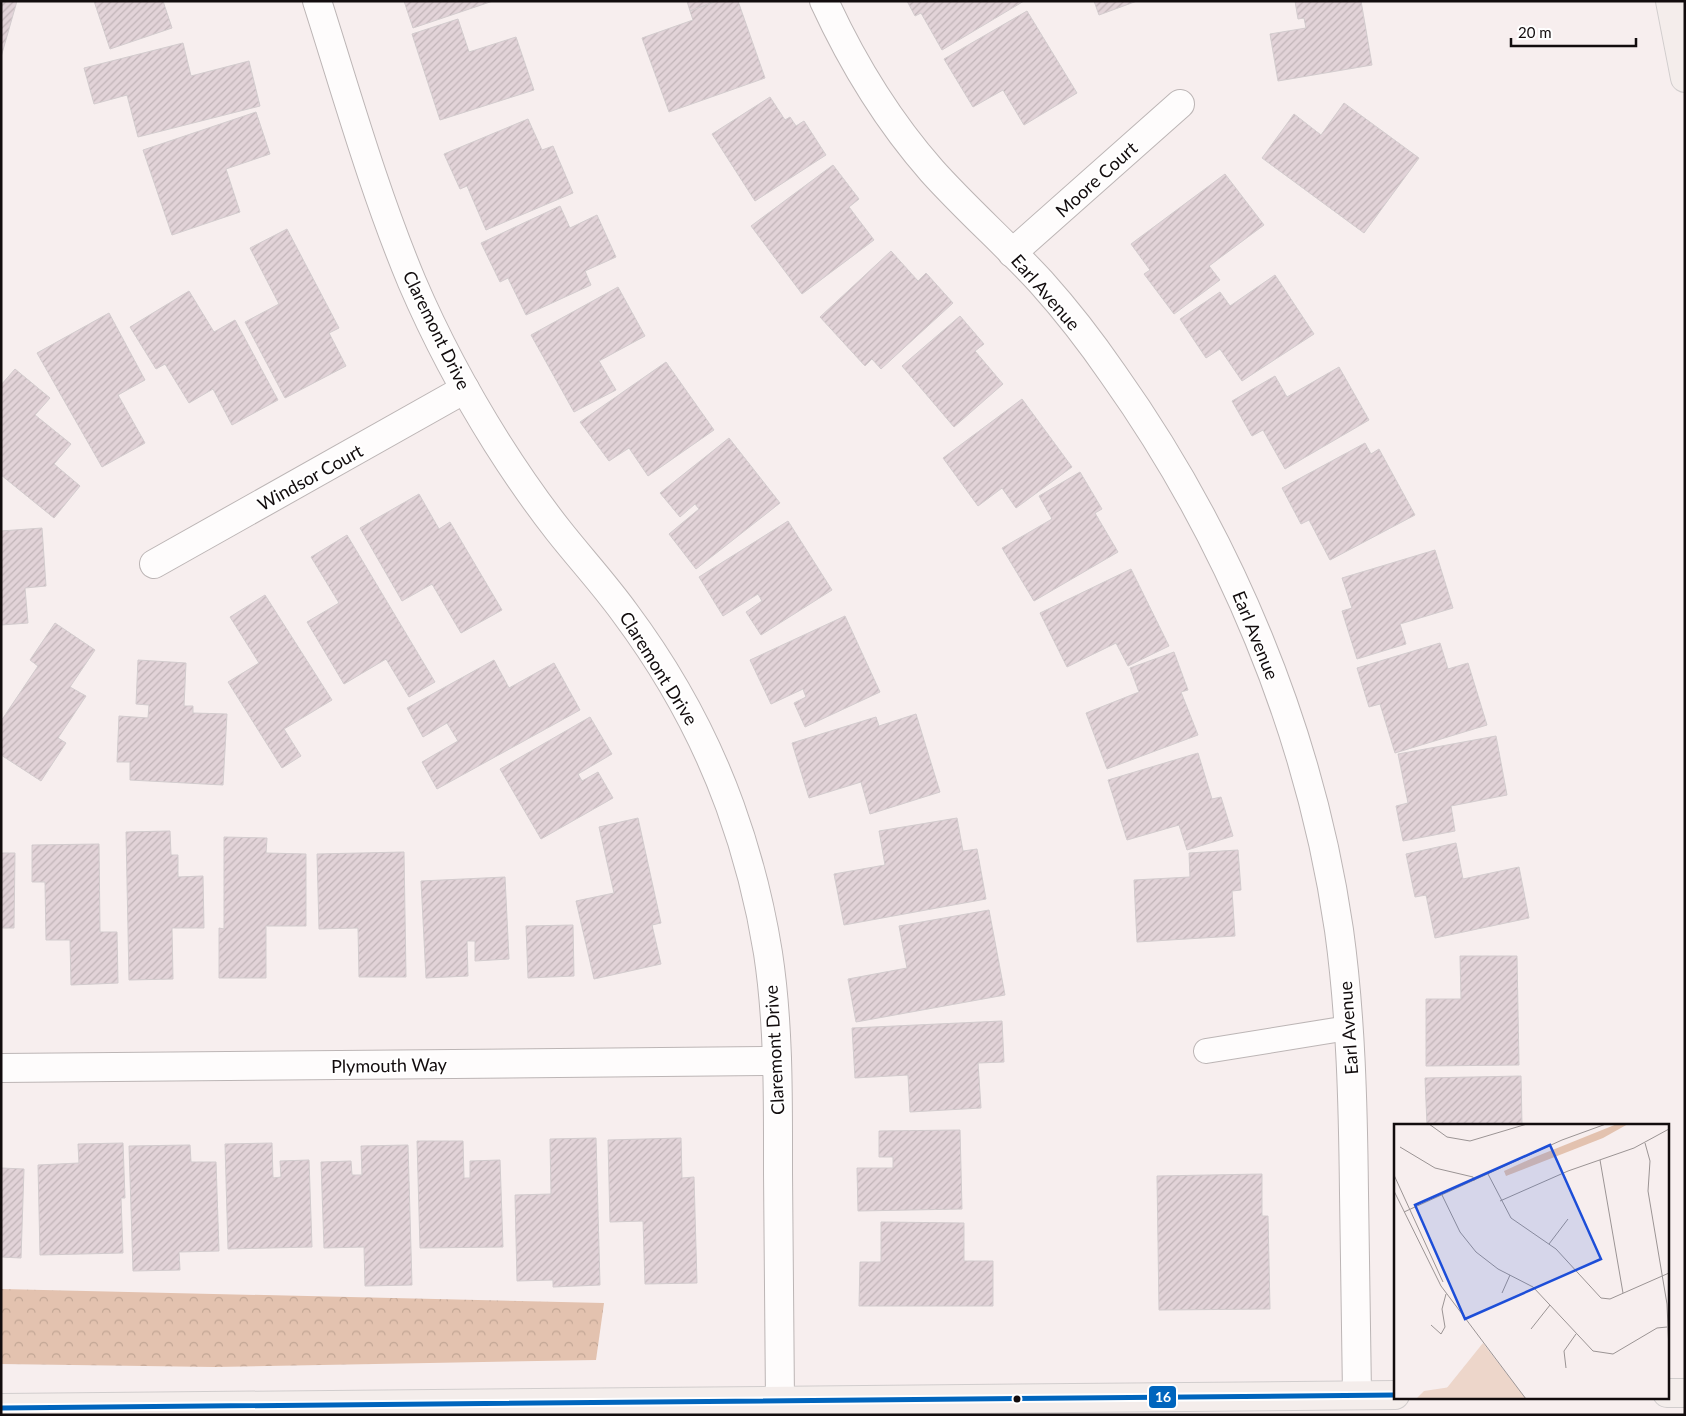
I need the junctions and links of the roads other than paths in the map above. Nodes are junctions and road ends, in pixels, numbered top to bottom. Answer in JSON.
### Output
{"nodes":[{"id":1,"x":317,"y":1,"type":"edge"},
{"id":2,"x":824,"y":1,"type":"edge"},
{"id":3,"x":1670,"y":1,"type":"edge"},
{"id":4,"x":1685,"y":78,"type":"edge"},
{"id":5,"x":1180,"y":104,"type":"dead end"},
{"id":6,"x":1012,"y":253,"type":"junction"},
{"id":7,"x":466,"y":389,"type":"junction"},
{"id":8,"x":154,"y":564,"type":"dead end"},
{"id":9,"x":1348,"y":1028,"type":"junction"},
{"id":10,"x":1206,"y":1051,"type":"dead end"},
{"id":11,"x":776,"y":1061,"type":"junction"},
{"id":12,"x":1,"y":1068,"type":"edge"},
{"id":13,"x":1668,"y":1393,"type":"edge"},
{"id":14,"x":1685,"y":1393,"type":"edge"},
{"id":15,"x":1357,"y":1395,"type":"junction"},
{"id":16,"x":1394,"y":1395,"type":"edge"},
{"id":17,"x":780,"y":1400,"type":"junction"},
{"id":18,"x":952,"y":1407,"type":"edge"},
{"id":19,"x":1,"y":1408,"type":"edge"}],
"edges":[{"from":1,"to":7,"type":"street","name":"Claremont Drive"},
{"from":2,"to":6,"type":"street","name":"Earl Avenue"},
{"from":3,"to":4,"type":"main road"},
{"from":5,"to":6,"type":"street","name":"Moore Court"},
{"from":6,"to":9,"type":"street","name":"Earl Avenue"},
{"from":7,"to":8,"type":"street","name":"Windsor Court"},
{"from":7,"to":11,"type":"street","name":"Claremont Drive"},
{"from":9,"to":10,"type":"lane"},
{"from":9,"to":15,"type":"street","name":"Earl Avenue"},
{"from":11,"to":12,"type":"street","name":"Plymouth Way"},
{"from":11,"to":17,"type":"street","name":"Claremont Drive"},
{"from":13,"to":14,"type":"main road"},
{"from":15,"to":16,"type":"main road"},
{"from":15,"to":18,"type":"main road"},
{"from":17,"to":18,"type":"main road"},
{"from":17,"to":19,"type":"main road"}]}
